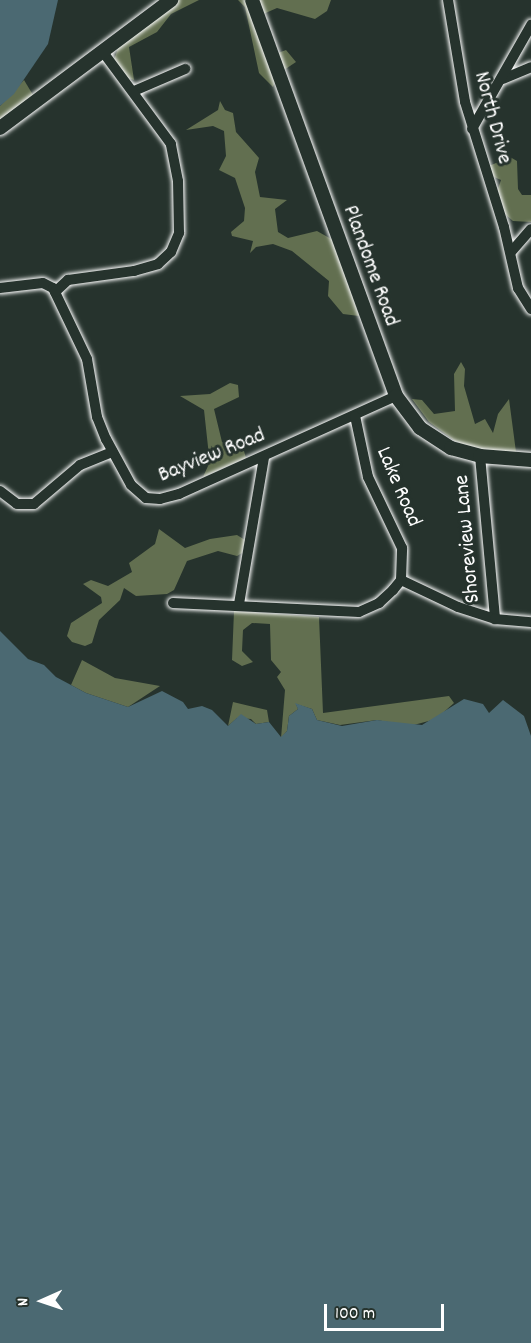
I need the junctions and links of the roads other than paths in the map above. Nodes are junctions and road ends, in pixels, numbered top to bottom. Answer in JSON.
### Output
{"nodes":[{"id":1,"x":171,"y":0,"type":"edge"},
{"id":2,"x":252,"y":0,"type":"edge"},
{"id":3,"x":448,"y":0,"type":"edge"},
{"id":4,"x":531,"y":25,"type":"edge"},
{"id":5,"x":103,"y":52,"type":"junction"},
{"id":6,"x":531,"y":67,"type":"edge"},
{"id":7,"x":185,"y":69,"type":"dead end"},
{"id":8,"x":503,"y":79,"type":"junction"},
{"id":9,"x":135,"y":92,"type":"junction"},
{"id":10,"x":489,"y":99,"type":"junction"},
{"id":11,"x":465,"y":102,"type":"junction"},
{"id":12,"x":0,"y":128,"type":"edge"},
{"id":13,"x":472,"y":129,"type":"junction"},
{"id":14,"x":528,"y":232,"type":"edge"},
{"id":15,"x":509,"y":244,"type":"junction"},
{"id":16,"x":0,"y":288,"type":"edge"},
{"id":17,"x":55,"y":292,"type":"junction"},
{"id":18,"x":531,"y":309,"type":"edge"},
{"id":19,"x":396,"y":396,"type":"junction"},
{"id":20,"x":355,"y":416,"type":"junction"},
{"id":21,"x":112,"y":452,"type":"junction"},
{"id":22,"x":480,"y":456,"type":"junction"},
{"id":23,"x":264,"y":457,"type":"junction"},
{"id":24,"x":531,"y":460,"type":"edge"},
{"id":25,"x":0,"y":491,"type":"edge"},
{"id":26,"x":401,"y":580,"type":"junction"},
{"id":27,"x":173,"y":603,"type":"dead end"},
{"id":28,"x":239,"y":604,"type":"junction"},
{"id":29,"x":495,"y":619,"type":"junction"},
{"id":30,"x":531,"y":622,"type":"edge"}],
"edges":[{"from":1,"to":5,"type":"main road"},
{"from":2,"to":19,"type":"main road","name":"Plandome Road"},
{"from":3,"to":11,"type":"street","name":"North Drive"},
{"from":4,"to":8,"type":"street"},
{"from":5,"to":9,"type":"street"},
{"from":5,"to":12,"type":"main road"},
{"from":6,"to":8,"type":"street"},
{"from":7,"to":9,"type":"street"},
{"from":8,"to":10,"type":"street"},
{"from":9,"to":17,"type":"street"},
{"from":10,"to":11,"type":"street"},
{"from":10,"to":13,"type":"street"},
{"from":11,"to":13,"type":"street","name":"North Drive"},
{"from":13,"to":15,"type":"street","name":"North Drive"},
{"from":14,"to":15,"type":"street"},
{"from":14,"to":15,"type":"street"},
{"from":15,"to":18,"type":"street","name":"North Drive"},
{"from":16,"to":17,"type":"street"},
{"from":17,"to":21,"type":"street","name":"Bayview Road"},
{"from":19,"to":20,"type":"street","name":"Bayview Road"},
{"from":19,"to":22,"type":"main road","name":"Plandome Road"},
{"from":20,"to":23,"type":"street","name":"Bayview Road"},
{"from":20,"to":26,"type":"street","name":"Lake Road"},
{"from":21,"to":23,"type":"street","name":"Bayview Road"},
{"from":21,"to":25,"type":"street"},
{"from":22,"to":24,"type":"main road","name":"Plandome Road"},
{"from":22,"to":29,"type":"street","name":"Shoreview Lane"},
{"from":23,"to":28,"type":"street"},
{"from":26,"to":28,"type":"street"},
{"from":26,"to":29,"type":"street"},
{"from":27,"to":28,"type":"street"},
{"from":29,"to":30,"type":"street"}]}
